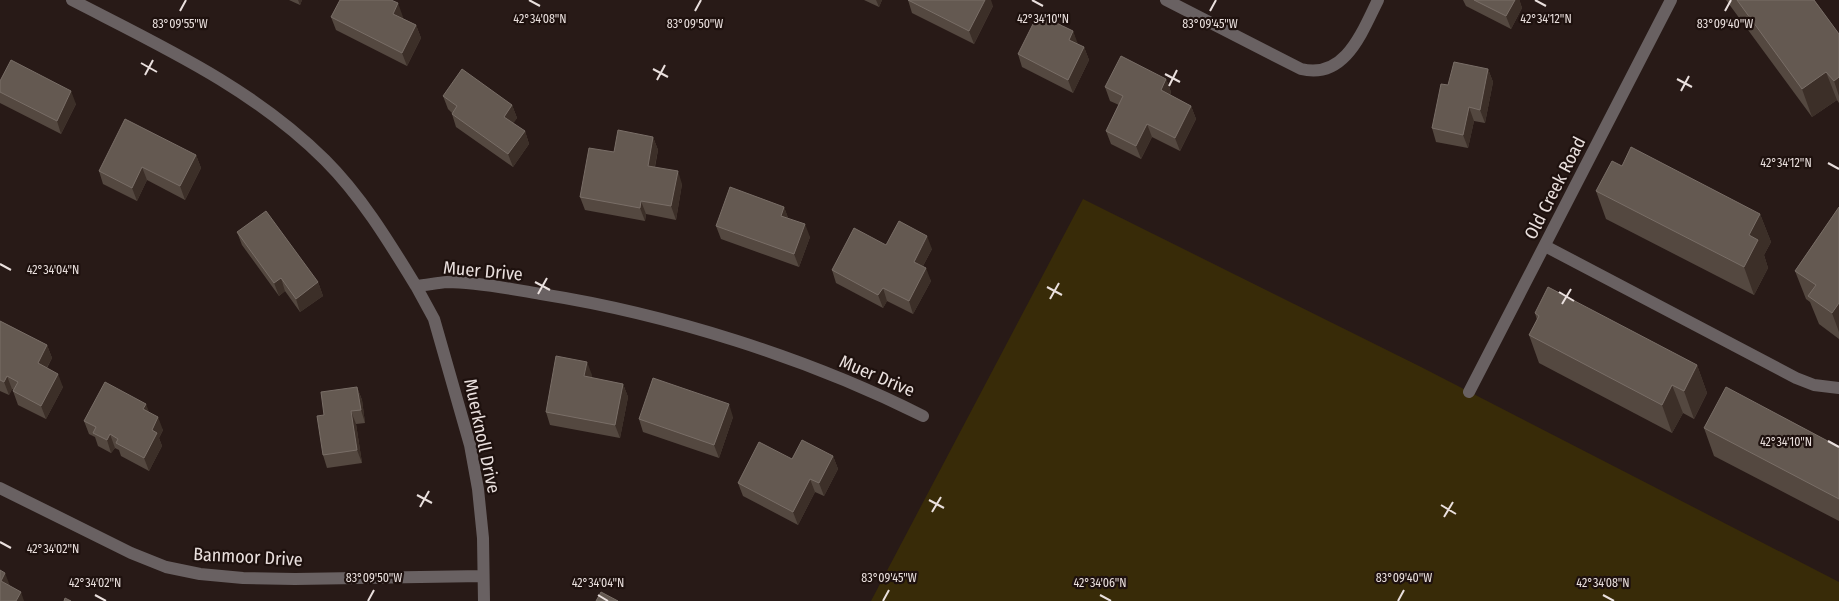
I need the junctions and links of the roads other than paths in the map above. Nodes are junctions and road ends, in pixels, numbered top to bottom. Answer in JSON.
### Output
{"nodes":[{"id":1,"x":72,"y":0,"type":"edge"},
{"id":2,"x":1166,"y":0,"type":"edge"},
{"id":3,"x":1378,"y":0,"type":"edge"},
{"id":4,"x":1671,"y":0,"type":"edge"},
{"id":5,"x":1545,"y":246,"type":"junction"},
{"id":6,"x":416,"y":286,"type":"junction"},
{"id":7,"x":1839,"y":388,"type":"edge"},
{"id":8,"x":1470,"y":392,"type":"dead end"},
{"id":9,"x":923,"y":416,"type":"dead end"},
{"id":10,"x":0,"y":488,"type":"edge"},
{"id":11,"x":483,"y":576,"type":"junction"},
{"id":12,"x":484,"y":601,"type":"edge"}],
"edges":[{"from":1,"to":6,"type":"street"},
{"from":2,"to":3,"type":"street"},
{"from":4,"to":5,"type":"street","name":"Old Creek Road"},
{"from":5,"to":7,"type":"street"},
{"from":5,"to":8,"type":"street","name":"Old Creek Road"},
{"from":6,"to":9,"type":"street","name":"Muer Drive"},
{"from":6,"to":11,"type":"street","name":"Muerknoll Drive"},
{"from":10,"to":11,"type":"street","name":"Banmoor Drive"},
{"from":11,"to":12,"type":"street","name":"Muerknoll Drive"}]}
